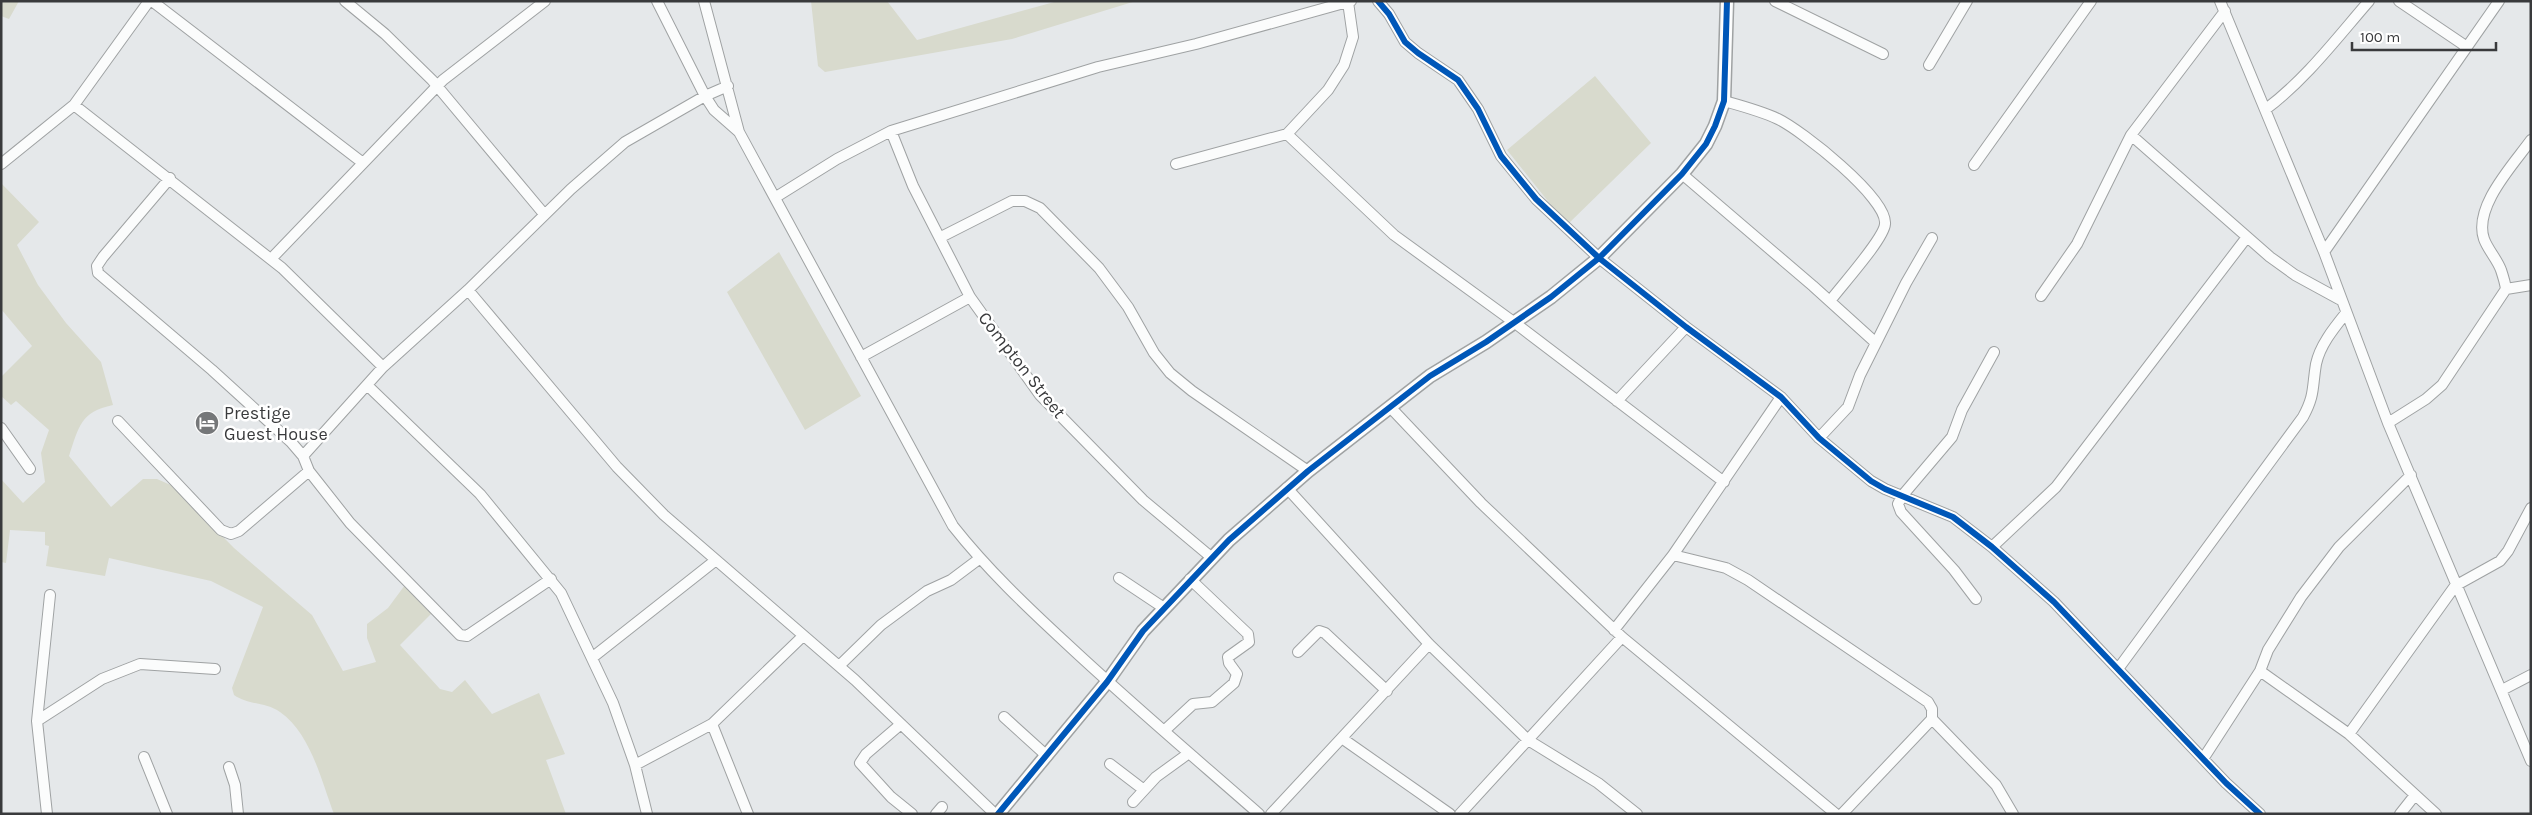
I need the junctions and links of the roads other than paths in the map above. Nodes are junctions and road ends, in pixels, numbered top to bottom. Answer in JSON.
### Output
{"nodes":[{"id":1,"x":150,"y":1,"type":"edge"},
{"id":2,"x":345,"y":1,"type":"edge"},
{"id":3,"x":545,"y":1,"type":"edge"},
{"id":4,"x":657,"y":1,"type":"edge"},
{"id":5,"x":704,"y":1,"type":"edge"},
{"id":6,"x":1378,"y":1,"type":"edge"},
{"id":7,"x":1727,"y":1,"type":"edge"},
{"id":8,"x":1775,"y":1,"type":"edge"},
{"id":9,"x":1967,"y":1,"type":"edge"},
{"id":10,"x":2091,"y":1,"type":"edge"},
{"id":11,"x":2369,"y":1,"type":"edge"},
{"id":12,"x":2399,"y":1,"type":"edge"},
{"id":13,"x":2499,"y":1,"type":"edge"},
{"id":14,"x":1350,"y":2,"type":"edge"},
{"id":15,"x":2223,"y":6,"type":"edge"},
{"id":16,"x":2467,"y":47,"type":"junction"},
{"id":17,"x":1883,"y":54,"type":"dead end"},
{"id":18,"x":1929,"y":65,"type":"dead end"},
{"id":19,"x":437,"y":86,"type":"junction"},
{"id":20,"x":728,"y":86,"type":"junction"},
{"id":21,"x":705,"y":96,"type":"junction"},
{"id":22,"x":1724,"y":101,"type":"junction"},
{"id":23,"x":74,"y":105,"type":"junction"},
{"id":24,"x":2266,"y":109,"type":"junction"},
{"id":25,"x":891,"y":131,"type":"junction"},
{"id":26,"x":739,"y":132,"type":"junction"},
{"id":27,"x":1287,"y":134,"type":"junction"},
{"id":28,"x":2131,"y":135,"type":"junction"},
{"id":29,"x":2531,"y":140,"type":"edge"},
{"id":30,"x":363,"y":163,"type":"junction"},
{"id":31,"x":1,"y":164,"type":"edge"},
{"id":32,"x":1176,"y":164,"type":"dead end"},
{"id":33,"x":1974,"y":165,"type":"dead end"},
{"id":34,"x":1682,"y":174,"type":"junction"},
{"id":35,"x":170,"y":178,"type":"junction"},
{"id":36,"x":776,"y":197,"type":"junction"},
{"id":37,"x":544,"y":214,"type":"junction"},
{"id":38,"x":941,"y":237,"type":"junction"},
{"id":39,"x":2247,"y":237,"type":"junction"},
{"id":40,"x":1932,"y":238,"type":"dead end"},
{"id":41,"x":2324,"y":252,"type":"junction"},
{"id":42,"x":1599,"y":258,"type":"junction"},
{"id":43,"x":271,"y":260,"type":"junction"},
{"id":44,"x":2531,"y":286,"type":"edge"},
{"id":45,"x":2506,"y":289,"type":"junction"},
{"id":46,"x":468,"y":290,"type":"junction"},
{"id":47,"x":2041,"y":296,"type":"dead end"},
{"id":48,"x":970,"y":297,"type":"junction"},
{"id":49,"x":2339,"y":298,"type":"junction"},
{"id":50,"x":1830,"y":301,"type":"junction"},
{"id":51,"x":2346,"y":313,"type":"junction"},
{"id":52,"x":1515,"y":323,"type":"junction"},
{"id":53,"x":1686,"y":327,"type":"junction"},
{"id":54,"x":1876,"y":344,"type":"junction"},
{"id":55,"x":1994,"y":352,"type":"dead end"},
{"id":56,"x":861,"y":357,"type":"junction"},
{"id":57,"x":383,"y":367,"type":"junction"},
{"id":58,"x":367,"y":385,"type":"junction"},
{"id":59,"x":1781,"y":397,"type":"junction"},
{"id":60,"x":1617,"y":401,"type":"junction"},
{"id":61,"x":1390,"y":406,"type":"junction"},
{"id":62,"x":118,"y":421,"type":"dead end"},
{"id":63,"x":2388,"y":424,"type":"junction"},
{"id":64,"x":1,"y":428,"type":"edge"},
{"id":65,"x":1819,"y":438,"type":"junction"},
{"id":66,"x":303,"y":456,"type":"junction"},
{"id":67,"x":30,"y":469,"type":"dead end"},
{"id":68,"x":309,"y":471,"type":"junction"},
{"id":69,"x":1308,"y":471,"type":"junction"},
{"id":70,"x":2411,"y":475,"type":"junction"},
{"id":71,"x":1724,"y":482,"type":"junction"},
{"id":72,"x":1287,"y":488,"type":"junction"},
{"id":73,"x":1902,"y":496,"type":"junction"},
{"id":74,"x":2531,"y":508,"type":"edge"},
{"id":75,"x":1992,"y":547,"type":"junction"},
{"id":76,"x":1672,"y":555,"type":"junction"},
{"id":77,"x":1211,"y":557,"type":"junction"},
{"id":78,"x":979,"y":559,"type":"junction"},
{"id":79,"x":716,"y":560,"type":"junction"},
{"id":80,"x":1119,"y":578,"type":"dead end"},
{"id":81,"x":551,"y":579,"type":"junction"},
{"id":82,"x":1190,"y":579,"type":"junction"},
{"id":83,"x":2455,"y":586,"type":"junction"},
{"id":84,"x":50,"y":596,"type":"dead end"},
{"id":85,"x":1976,"y":599,"type":"dead end"},
{"id":86,"x":1164,"y":608,"type":"junction"},
{"id":87,"x":1618,"y":634,"type":"junction"},
{"id":88,"x":802,"y":637,"type":"junction"},
{"id":89,"x":1430,"y":644,"type":"junction"},
{"id":90,"x":1298,"y":652,"type":"dead end"},
{"id":91,"x":593,"y":657,"type":"junction"},
{"id":92,"x":839,"y":666,"type":"junction"},
{"id":93,"x":215,"y":669,"type":"dead end"},
{"id":94,"x":2118,"y":669,"type":"junction"},
{"id":95,"x":2260,"y":671,"type":"junction"},
{"id":96,"x":2531,"y":675,"type":"edge"},
{"id":97,"x":1107,"y":682,"type":"junction"},
{"id":98,"x":1387,"y":690,"type":"junction"},
{"id":99,"x":2502,"y":690,"type":"junction"},
{"id":100,"x":1004,"y":717,"type":"dead end"},
{"id":101,"x":1932,"y":719,"type":"junction"},
{"id":102,"x":38,"y":721,"type":"junction"},
{"id":103,"x":712,"y":724,"type":"junction"},
{"id":104,"x":901,"y":724,"type":"junction"},
{"id":105,"x":1164,"y":731,"type":"junction"},
{"id":106,"x":2350,"y":734,"type":"junction"},
{"id":107,"x":1343,"y":739,"type":"junction"},
{"id":108,"x":1528,"y":740,"type":"junction"},
{"id":109,"x":1189,"y":753,"type":"junction"},
{"id":110,"x":1047,"y":756,"type":"junction"},
{"id":111,"x":144,"y":758,"type":"dead end"},
{"id":112,"x":2203,"y":759,"type":"junction"},
{"id":113,"x":2531,"y":761,"type":"edge"},
{"id":114,"x":1110,"y":764,"type":"dead end"},
{"id":115,"x":635,"y":765,"type":"junction"},
{"id":116,"x":229,"y":767,"type":"dead end"},
{"id":117,"x":1144,"y":790,"type":"junction"},
{"id":118,"x":2415,"y":795,"type":"junction"},
{"id":119,"x":1133,"y":802,"type":"dead end"},
{"id":120,"x":47,"y":814,"type":"edge"},
{"id":121,"x":167,"y":814,"type":"edge"},
{"id":122,"x":238,"y":814,"type":"edge"},
{"id":123,"x":647,"y":814,"type":"edge"},
{"id":124,"x":748,"y":814,"type":"edge"},
{"id":125,"x":912,"y":814,"type":"edge"},
{"id":126,"x":996,"y":814,"type":"edge"},
{"id":127,"x":1260,"y":814,"type":"edge"},
{"id":128,"x":1271,"y":814,"type":"edge"},
{"id":129,"x":1450,"y":814,"type":"edge"},
{"id":130,"x":1460,"y":814,"type":"edge"},
{"id":131,"x":1637,"y":814,"type":"edge"},
{"id":132,"x":1836,"y":814,"type":"edge"},
{"id":133,"x":1842,"y":814,"type":"edge"},
{"id":134,"x":2013,"y":814,"type":"edge"},
{"id":135,"x":2260,"y":814,"type":"edge"},
{"id":136,"x":2400,"y":814,"type":"edge"},
{"id":137,"x":2436,"y":814,"type":"edge"}],
"edges":[{"from":1,"to":23,"type":"street"},
{"from":1,"to":30,"type":"street"},
{"from":2,"to":19,"type":"street"},
{"from":3,"to":19,"type":"street"},
{"from":4,"to":21,"type":"street"},
{"from":5,"to":20,"type":"street"},
{"from":6,"to":42,"type":"street"},
{"from":7,"to":22,"type":"street"},
{"from":8,"to":17,"type":"street"},
{"from":9,"to":18,"type":"street"},
{"from":10,"to":33,"type":"street"},
{"from":11,"to":24,"type":"street"},
{"from":12,"to":16,"type":"street"},
{"from":13,"to":16,"type":"street"},
{"from":14,"to":25,"type":"street"},
{"from":14,"to":27,"type":"street"},
{"from":15,"to":24,"type":"street"},
{"from":15,"to":28,"type":"street"},
{"from":16,"to":41,"type":"street"},
{"from":19,"to":30,"type":"street"},
{"from":19,"to":37,"type":"street"},
{"from":20,"to":21,"type":"street"},
{"from":20,"to":26,"type":"street"},
{"from":21,"to":26,"type":"street"},
{"from":21,"to":37,"type":"street"},
{"from":22,"to":34,"type":"street"},
{"from":22,"to":50,"type":"street"},
{"from":23,"to":31,"type":"street"},
{"from":23,"to":35,"type":"street"},
{"from":24,"to":41,"type":"street"},
{"from":25,"to":36,"type":"street"},
{"from":25,"to":38,"type":"street","name":"Compton Street"},
{"from":26,"to":36,"type":"street"},
{"from":27,"to":32,"type":"street"},
{"from":27,"to":52,"type":"street"},
{"from":28,"to":39,"type":"street"},
{"from":28,"to":47,"type":"street"},
{"from":29,"to":45,"type":"street"},
{"from":30,"to":43,"type":"street"},
{"from":34,"to":42,"type":"street"},
{"from":34,"to":50,"type":"street"},
{"from":35,"to":43,"type":"street"},
{"from":35,"to":66,"type":"street"},
{"from":36,"to":56,"type":"street"},
{"from":37,"to":46,"type":"street"},
{"from":38,"to":48,"type":"street","name":"Compton Street"},
{"from":38,"to":69,"type":"street"},
{"from":39,"to":49,"type":"street"},
{"from":39,"to":75,"type":"street"},
{"from":40,"to":54,"type":"street"},
{"from":41,"to":49,"type":"street"},
{"from":42,"to":52,"type":"street"},
{"from":42,"to":53,"type":"street"},
{"from":43,"to":57,"type":"street"},
{"from":44,"to":45,"type":"street"},
{"from":45,"to":63,"type":"street"},
{"from":46,"to":57,"type":"street"},
{"from":46,"to":79,"type":"street"},
{"from":48,"to":56,"type":"street"},
{"from":48,"to":77,"type":"street","name":"Compton Street"},
{"from":49,"to":51,"type":"street"},
{"from":50,"to":54,"type":"street"},
{"from":51,"to":63,"type":"street"},
{"from":51,"to":94,"type":"street"},
{"from":52,"to":60,"type":"street"},
{"from":52,"to":61,"type":"street"},
{"from":53,"to":59,"type":"street"},
{"from":53,"to":60,"type":"street"},
{"from":54,"to":65,"type":"street"},
{"from":55,"to":73,"type":"street"},
{"from":56,"to":78,"type":"street"},
{"from":57,"to":58,"type":"street"},
{"from":58,"to":66,"type":"street"},
{"from":58,"to":81,"type":"street"},
{"from":59,"to":65,"type":"street"},
{"from":59,"to":71,"type":"street"},
{"from":60,"to":71,"type":"street"},
{"from":61,"to":69,"type":"street"},
{"from":61,"to":87,"type":"street"},
{"from":62,"to":68,"type":"street"},
{"from":63,"to":70,"type":"street"},
{"from":64,"to":67,"type":"street"},
{"from":65,"to":73,"type":"street"},
{"from":66,"to":68,"type":"street"},
{"from":68,"to":81,"type":"street"},
{"from":69,"to":72,"type":"street"},
{"from":70,"to":83,"type":"street"},
{"from":70,"to":95,"type":"street"},
{"from":71,"to":76,"type":"street"},
{"from":72,"to":77,"type":"street"},
{"from":72,"to":89,"type":"street"},
{"from":73,"to":75,"type":"street"},
{"from":73,"to":85,"type":"street"},
{"from":74,"to":83,"type":"street"},
{"from":75,"to":94,"type":"street"},
{"from":76,"to":87,"type":"street"},
{"from":76,"to":101,"type":"street"},
{"from":77,"to":82,"type":"street"},
{"from":78,"to":92,"type":"street"},
{"from":78,"to":97,"type":"street"},
{"from":79,"to":88,"type":"street"},
{"from":79,"to":91,"type":"street"},
{"from":80,"to":86,"type":"street"},
{"from":81,"to":91,"type":"street"},
{"from":82,"to":86,"type":"street"},
{"from":82,"to":105,"type":"street"},
{"from":83,"to":99,"type":"street"},
{"from":83,"to":106,"type":"street"},
{"from":84,"to":102,"type":"street"},
{"from":86,"to":97,"type":"street"},
{"from":87,"to":108,"type":"street"},
{"from":87,"to":132,"type":"street"},
{"from":88,"to":92,"type":"street"},
{"from":88,"to":103,"type":"street"},
{"from":89,"to":98,"type":"street"},
{"from":89,"to":108,"type":"street"},
{"from":90,"to":98,"type":"street"},
{"from":91,"to":115,"type":"street"},
{"from":92,"to":104,"type":"street"},
{"from":93,"to":102,"type":"street"},
{"from":94,"to":112,"type":"street"},
{"from":95,"to":106,"type":"street"},
{"from":95,"to":112,"type":"street"},
{"from":96,"to":99,"type":"street"},
{"from":97,"to":105,"type":"street"},
{"from":97,"to":110,"type":"street"},
{"from":98,"to":107,"type":"street"},
{"from":99,"to":113,"type":"street"},
{"from":100,"to":110,"type":"street"},
{"from":101,"to":133,"type":"street"},
{"from":101,"to":134,"type":"street"},
{"from":102,"to":120,"type":"street"},
{"from":103,"to":115,"type":"street"},
{"from":103,"to":124,"type":"street"},
{"from":104,"to":125,"type":"street"},
{"from":104,"to":126,"type":"street"},
{"from":105,"to":109,"type":"street"},
{"from":106,"to":118,"type":"street"},
{"from":107,"to":128,"type":"street"},
{"from":107,"to":129,"type":"street"},
{"from":108,"to":130,"type":"street"},
{"from":108,"to":131,"type":"street"},
{"from":109,"to":117,"type":"street"},
{"from":109,"to":127,"type":"street"},
{"from":110,"to":126,"type":"street"},
{"from":111,"to":121,"type":"street"},
{"from":112,"to":135,"type":"street"},
{"from":114,"to":117,"type":"street"},
{"from":115,"to":123,"type":"street"},
{"from":116,"to":122,"type":"street"},
{"from":117,"to":119,"type":"street"},
{"from":118,"to":136,"type":"street"},
{"from":118,"to":137,"type":"street"}]}
